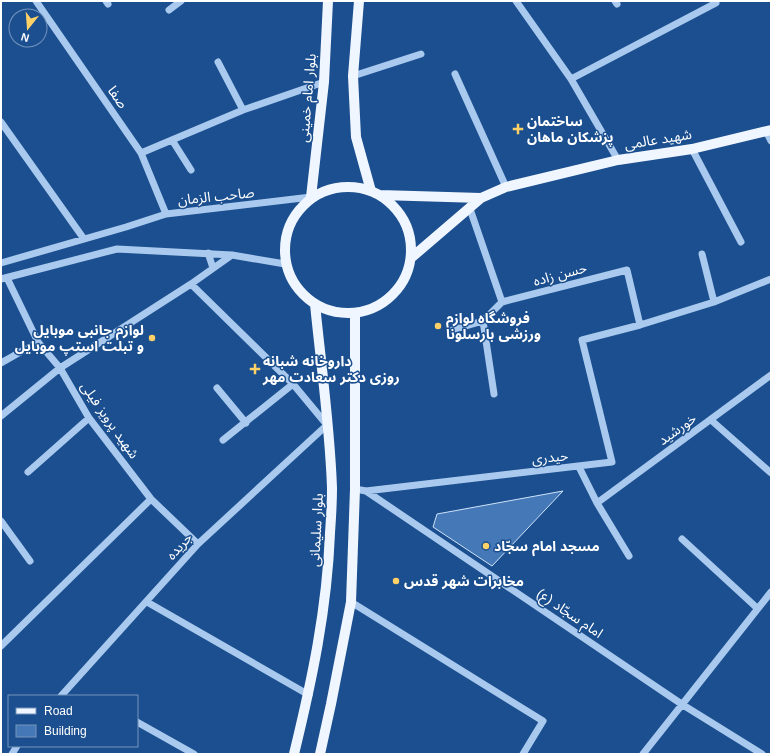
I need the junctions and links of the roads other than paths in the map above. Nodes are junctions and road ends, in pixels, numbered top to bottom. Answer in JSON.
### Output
{"nodes":[{"id":1,"x":36,"y":1,"type":"edge"},
{"id":2,"x":181,"y":1,"type":"edge"},
{"id":3,"x":328,"y":1,"type":"edge"},
{"id":4,"x":359,"y":1,"type":"edge"},
{"id":5,"x":516,"y":1,"type":"edge"},
{"id":6,"x":715,"y":1,"type":"edge"},
{"id":7,"x":169,"y":10,"type":"dead end"},
{"id":8,"x":421,"y":54,"type":"dead end"},
{"id":9,"x":218,"y":62,"type":"dead end"},
{"id":10,"x":455,"y":74,"type":"dead end"},
{"id":11,"x":353,"y":76,"type":"junction"},
{"id":12,"x":571,"y":79,"type":"junction"},
{"id":13,"x":324,"y":82,"type":"junction"},
{"id":14,"x":243,"y":110,"type":"junction"},
{"id":15,"x":1,"y":122,"type":"edge"},
{"id":16,"x":769,"y":131,"type":"edge"},
{"id":17,"x":172,"y":140,"type":"junction"},
{"id":18,"x":771,"y":141,"type":"edge"},
{"id":19,"x":692,"y":149,"type":"junction"},
{"id":20,"x":141,"y":153,"type":"junction"},
{"id":21,"x":618,"y":160,"type":"junction"},
{"id":22,"x":191,"y":170,"type":"dead end"},
{"id":23,"x":506,"y":187,"type":"junction"},
{"id":24,"x":376,"y":193,"type":"junction"},
{"id":25,"x":311,"y":198,"type":"junction"},
{"id":26,"x":481,"y":198,"type":"junction"},
{"id":27,"x":470,"y":209,"type":"junction"},
{"id":28,"x":166,"y":214,"type":"junction"},
{"id":29,"x":84,"y":239,"type":"junction"},
{"id":30,"x":741,"y":242,"type":"dead end"},
{"id":31,"x":208,"y":253,"type":"junction"},
{"id":32,"x":232,"y":254,"type":"junction"},
{"id":33,"x":702,"y":254,"type":"dead end"},
{"id":34,"x":411,"y":258,"type":"junction"},
{"id":35,"x":1,"y":263,"type":"edge"},
{"id":36,"x":285,"y":264,"type":"junction"},
{"id":37,"x":213,"y":268,"type":"junction"},
{"id":38,"x":4,"y":278,"type":"edge"},
{"id":39,"x":771,"y":279,"type":"edge"},
{"id":40,"x":191,"y":284,"type":"junction"},
{"id":41,"x":502,"y":302,"type":"junction"},
{"id":42,"x":714,"y":302,"type":"junction"},
{"id":43,"x":315,"y":304,"type":"junction"},
{"id":44,"x":355,"y":313,"type":"junction"},
{"id":45,"x":483,"y":321,"type":"junction"},
{"id":46,"x":640,"y":325,"type":"junction"},
{"id":47,"x":452,"y":330,"type":"dead end"},
{"id":48,"x":38,"y":342,"type":"junction"},
{"id":49,"x":1,"y":363,"type":"edge"},
{"id":50,"x":60,"y":368,"type":"junction"},
{"id":51,"x":771,"y":375,"type":"edge"},
{"id":52,"x":294,"y":384,"type":"junction"},
{"id":53,"x":217,"y":388,"type":"dead end"},
{"id":54,"x":494,"y":394,"type":"dead end"},
{"id":55,"x":1,"y":416,"type":"edge"},
{"id":56,"x":90,"y":418,"type":"junction"},
{"id":57,"x":711,"y":420,"type":"junction"},
{"id":58,"x":246,"y":423,"type":"junction"},
{"id":59,"x":327,"y":425,"type":"junction"},
{"id":60,"x":223,"y":440,"type":"dead end"},
{"id":61,"x":579,"y":467,"type":"junction"},
{"id":62,"x":28,"y":472,"type":"dead end"},
{"id":63,"x":771,"y":473,"type":"edge"},
{"id":64,"x":355,"y":489,"type":"junction"},
{"id":65,"x":366,"y":491,"type":"junction"},
{"id":66,"x":151,"y":499,"type":"junction"},
{"id":67,"x":597,"y":503,"type":"junction"},
{"id":68,"x":1,"y":521,"type":"edge"},
{"id":69,"x":682,"y":539,"type":"dead end"},
{"id":70,"x":198,"y":544,"type":"junction"},
{"id":71,"x":629,"y":556,"type":"dead end"},
{"id":72,"x":30,"y":561,"type":"dead end"},
{"id":73,"x":771,"y":592,"type":"edge"},
{"id":74,"x":147,"y":602,"type":"junction"},
{"id":75,"x":351,"y":602,"type":"junction"},
{"id":76,"x":757,"y":608,"type":"junction"},
{"id":77,"x":1,"y":646,"type":"edge"},
{"id":78,"x":62,"y":695,"type":"edge"},
{"id":79,"x":309,"y":695,"type":"junction"},
{"id":80,"x":683,"y":704,"type":"junction"},
{"id":81,"x":138,"y":723,"type":"edge"},
{"id":82,"x":194,"y":754,"type":"edge"},
{"id":83,"x":294,"y":754,"type":"edge"},
{"id":84,"x":320,"y":754,"type":"edge"},
{"id":85,"x":523,"y":754,"type":"edge"},
{"id":86,"x":643,"y":754,"type":"edge"},
{"id":87,"x":762,"y":754,"type":"edge"}],
"edges":[{"from":1,"to":20,"type":"street","name":"صفا"},
{"from":2,"to":7,"type":"street"},
{"from":3,"to":13,"type":"main road","name":"بلوار امام خمینی"},
{"from":4,"to":11,"type":"main road"},
{"from":5,"to":12,"type":"street"},
{"from":6,"to":12,"type":"street"},
{"from":8,"to":11,"type":"street"},
{"from":9,"to":14,"type":"street"},
{"from":10,"to":23,"type":"street"},
{"from":11,"to":24,"type":"main road"},
{"from":12,"to":21,"type":"street"},
{"from":13,"to":14,"type":"street"},
{"from":13,"to":25,"type":"main road","name":"بلوار امام خمینی"},
{"from":14,"to":17,"type":"street"},
{"from":15,"to":29,"type":"street"},
{"from":16,"to":18,"type":"street"},
{"from":16,"to":19,"type":"main road","name":"شهید عالمی"},
{"from":17,"to":20,"type":"street"},
{"from":17,"to":22,"type":"street"},
{"from":19,"to":21,"type":"main road","name":"شهید عالمی"},
{"from":19,"to":30,"type":"street"},
{"from":20,"to":28,"type":"street","name":"صفا"},
{"from":21,"to":23,"type":"main road","name":"شهید عالمی"},
{"from":23,"to":26,"type":"main road","name":"شهید عالمی"},
{"from":24,"to":25,"type":"main road"},
{"from":24,"to":26,"type":"main road","name":"شهید عالمی"},
{"from":24,"to":34,"type":"main road"},
{"from":25,"to":28,"type":"street","name":"صاحب الزمان"},
{"from":25,"to":36,"type":"main road"},
{"from":26,"to":27,"type":"main road","name":"شهید عالمی"},
{"from":27,"to":34,"type":"main road","name":"شهید عالمی"},
{"from":27,"to":41,"type":"street"},
{"from":28,"to":29,"type":"street","name":"صاحب الزمان"},
{"from":29,"to":35,"type":"street","name":"صاحب الزمان"},
{"from":31,"to":32,"type":"street"},
{"from":31,"to":37,"type":"street"},
{"from":31,"to":38,"type":"street"},
{"from":32,"to":36,"type":"street"},
{"from":32,"to":37,"type":"street"},
{"from":33,"to":42,"type":"street"},
{"from":34,"to":44,"type":"main road"},
{"from":36,"to":43,"type":"main road"},
{"from":37,"to":40,"type":"street"},
{"from":38,"to":48,"type":"street","name":"شهید پرویز فیلی"},
{"from":39,"to":42,"type":"street"},
{"from":40,"to":50,"type":"street"},
{"from":40,"to":52,"type":"street"},
{"from":41,"to":45,"type":"street"},
{"from":41,"to":46,"type":"street","name":"حسن زاده"},
{"from":42,"to":46,"type":"street"},
{"from":43,"to":44,"type":"main road"},
{"from":43,"to":59,"type":"main road","name":"بلوار سلیمانی"},
{"from":44,"to":64,"type":"main road"},
{"from":45,"to":47,"type":"street"},
{"from":45,"to":54,"type":"street"},
{"from":46,"to":61,"type":"street","name":"حیدری"},
{"from":48,"to":49,"type":"street"},
{"from":48,"to":50,"type":"street","name":"شهید پرویز فیلی"},
{"from":50,"to":55,"type":"street"},
{"from":50,"to":56,"type":"street","name":"شهید پرویز فیلی"},
{"from":51,"to":57,"type":"street","name":"خورشید"},
{"from":52,"to":58,"type":"street"},
{"from":52,"to":59,"type":"street"},
{"from":53,"to":58,"type":"street"},
{"from":56,"to":62,"type":"street"},
{"from":56,"to":66,"type":"street","name":"شهید پرویز فیلی"},
{"from":57,"to":63,"type":"street"},
{"from":57,"to":67,"type":"street","name":"خورشید"},
{"from":58,"to":60,"type":"street"},
{"from":59,"to":70,"type":"street","name":"جریده"},
{"from":59,"to":79,"type":"main road","name":"بلوار سلیمانی"},
{"from":61,"to":65,"type":"street","name":"حیدری"},
{"from":61,"to":67,"type":"street"},
{"from":64,"to":65,"type":"street"},
{"from":64,"to":75,"type":"main road"},
{"from":65,"to":80,"type":"street","name":"امام سجّاد (ع)"},
{"from":66,"to":70,"type":"street","name":"شهید پرویز فیلی"},
{"from":66,"to":77,"type":"street"},
{"from":67,"to":71,"type":"street"},
{"from":68,"to":72,"type":"street"},
{"from":69,"to":76,"type":"street"},
{"from":70,"to":74,"type":"street","name":"جریده"},
{"from":73,"to":76,"type":"street"},
{"from":74,"to":78,"type":"street","name":"جریده"},
{"from":74,"to":79,"type":"street"},
{"from":75,"to":84,"type":"main road"},
{"from":75,"to":85,"type":"street"},
{"from":76,"to":80,"type":"street"},
{"from":79,"to":83,"type":"main road","name":"بلوار سلیمانی"},
{"from":80,"to":86,"type":"street"},
{"from":80,"to":87,"type":"street","name":"امام سجّاد (ع)"},
{"from":81,"to":82,"type":"street"}]}
